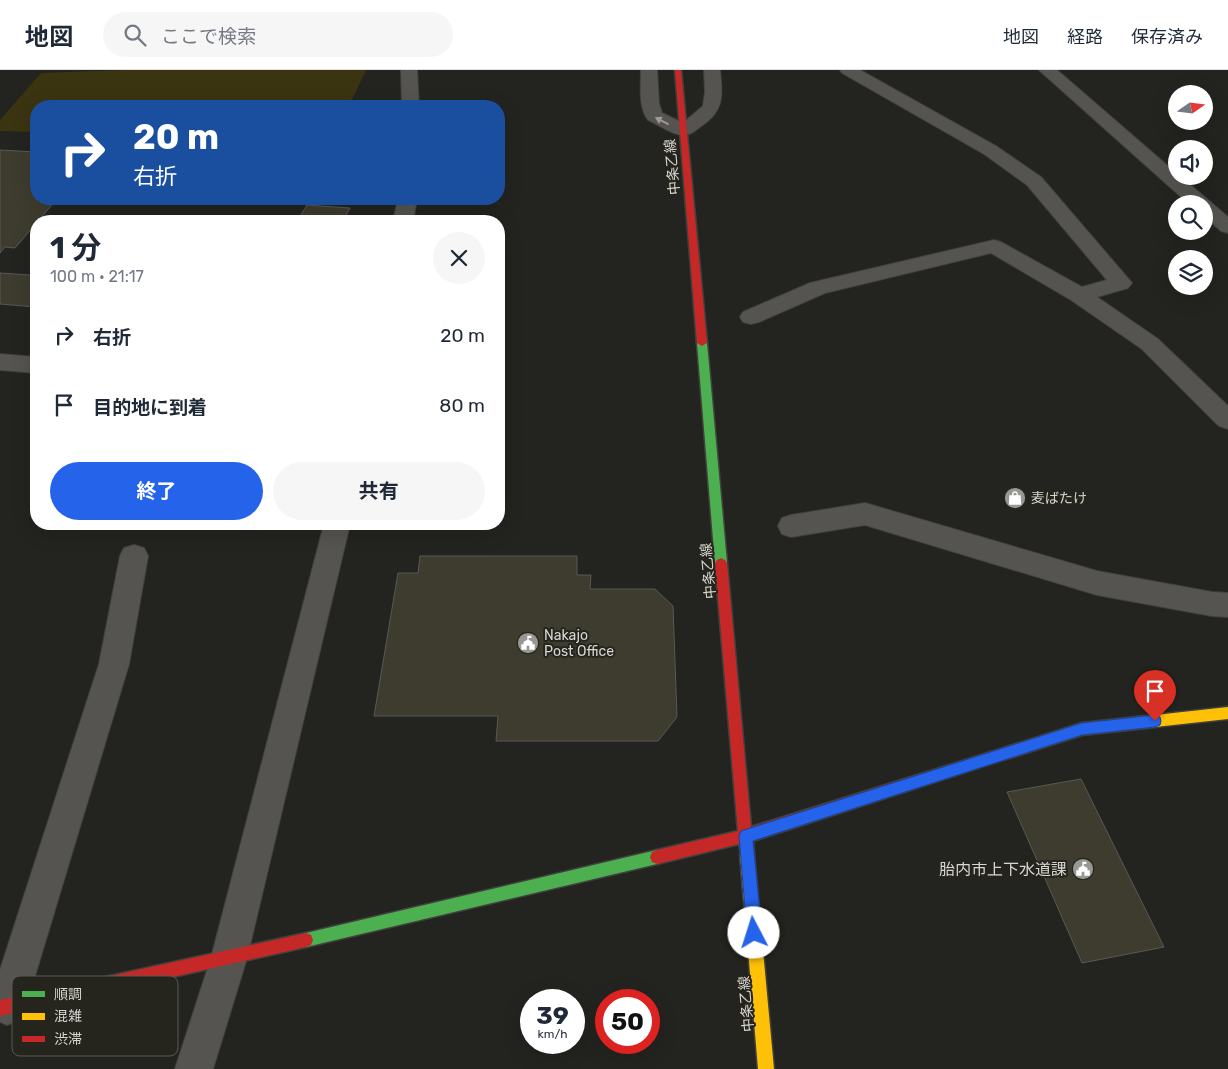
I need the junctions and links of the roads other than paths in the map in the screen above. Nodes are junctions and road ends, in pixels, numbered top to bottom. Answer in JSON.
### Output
{"nodes":[{"id":1,"x":410,"y":70,"type":"edge"},
{"id":2,"x":649,"y":70,"type":"edge"},
{"id":3,"x":678,"y":70,"type":"edge"},
{"id":4,"x":712,"y":70,"type":"edge"},
{"id":5,"x":848,"y":70,"type":"edge"},
{"id":6,"x":1047,"y":70,"type":"edge"},
{"id":7,"x":411,"y":100,"type":"edge"},
{"id":8,"x":684,"y":130,"type":"junction"},
{"id":9,"x":1191,"y":195,"type":"edge"},
{"id":10,"x":1213,"y":214,"type":"edge"},
{"id":11,"x":1228,"y":227,"type":"edge"},
{"id":12,"x":1079,"y":295,"type":"junction"},
{"id":13,"x":751,"y":317,"type":"dead end"},
{"id":14,"x":0,"y":362,"type":"edge"},
{"id":15,"x":30,"y":364,"type":"edge"},
{"id":16,"x":1228,"y":420,"type":"edge"},
{"id":17,"x":791,"y":526,"type":"dead end"},
{"id":18,"x":335,"y":530,"type":"edge"},
{"id":19,"x":134,"y":556,"type":"dead end"},
{"id":20,"x":1228,"y":605,"type":"edge"},
{"id":21,"x":1228,"y":713,"type":"edge"},
{"id":22,"x":746,"y":836,"type":"junction"},
{"id":23,"x":228,"y":958,"type":"junction"},
{"id":24,"x":14,"y":976,"type":"edge"},
{"id":25,"x":146,"y":976,"type":"edge"},
{"id":26,"x":12,"y":982,"type":"edge"},
{"id":27,"x":4,"y":1007,"type":"edge"},
{"id":28,"x":194,"y":1069,"type":"edge"},
{"id":29,"x":766,"y":1069,"type":"edge"}],
"edges":[{"from":1,"to":7,"type":"street"},
{"from":8,"to":2,"type":"street","one_way":true},
{"from":3,"to":8,"type":"main road","name":"中条乙線"},
{"from":4,"to":8,"type":"street"},
{"from":5,"to":12,"type":"street"},
{"from":6,"to":9,"type":"street"},
{"from":8,"to":22,"type":"main road","name":"中条乙線"},
{"from":10,"to":11,"type":"street"},
{"from":12,"to":13,"type":"street"},
{"from":12,"to":16,"type":"street"},
{"from":14,"to":15,"type":"street"},
{"from":17,"to":20,"type":"street"},
{"from":18,"to":23,"type":"street"},
{"from":19,"to":24,"type":"street"},
{"from":21,"to":22,"type":"main road"},
{"from":22,"to":23,"type":"main road"},
{"from":22,"to":29,"type":"main road","name":"中条乙線"},
{"from":23,"to":25,"type":"main road"},
{"from":23,"to":28,"type":"street"},
{"from":26,"to":27,"type":"street"}]}
